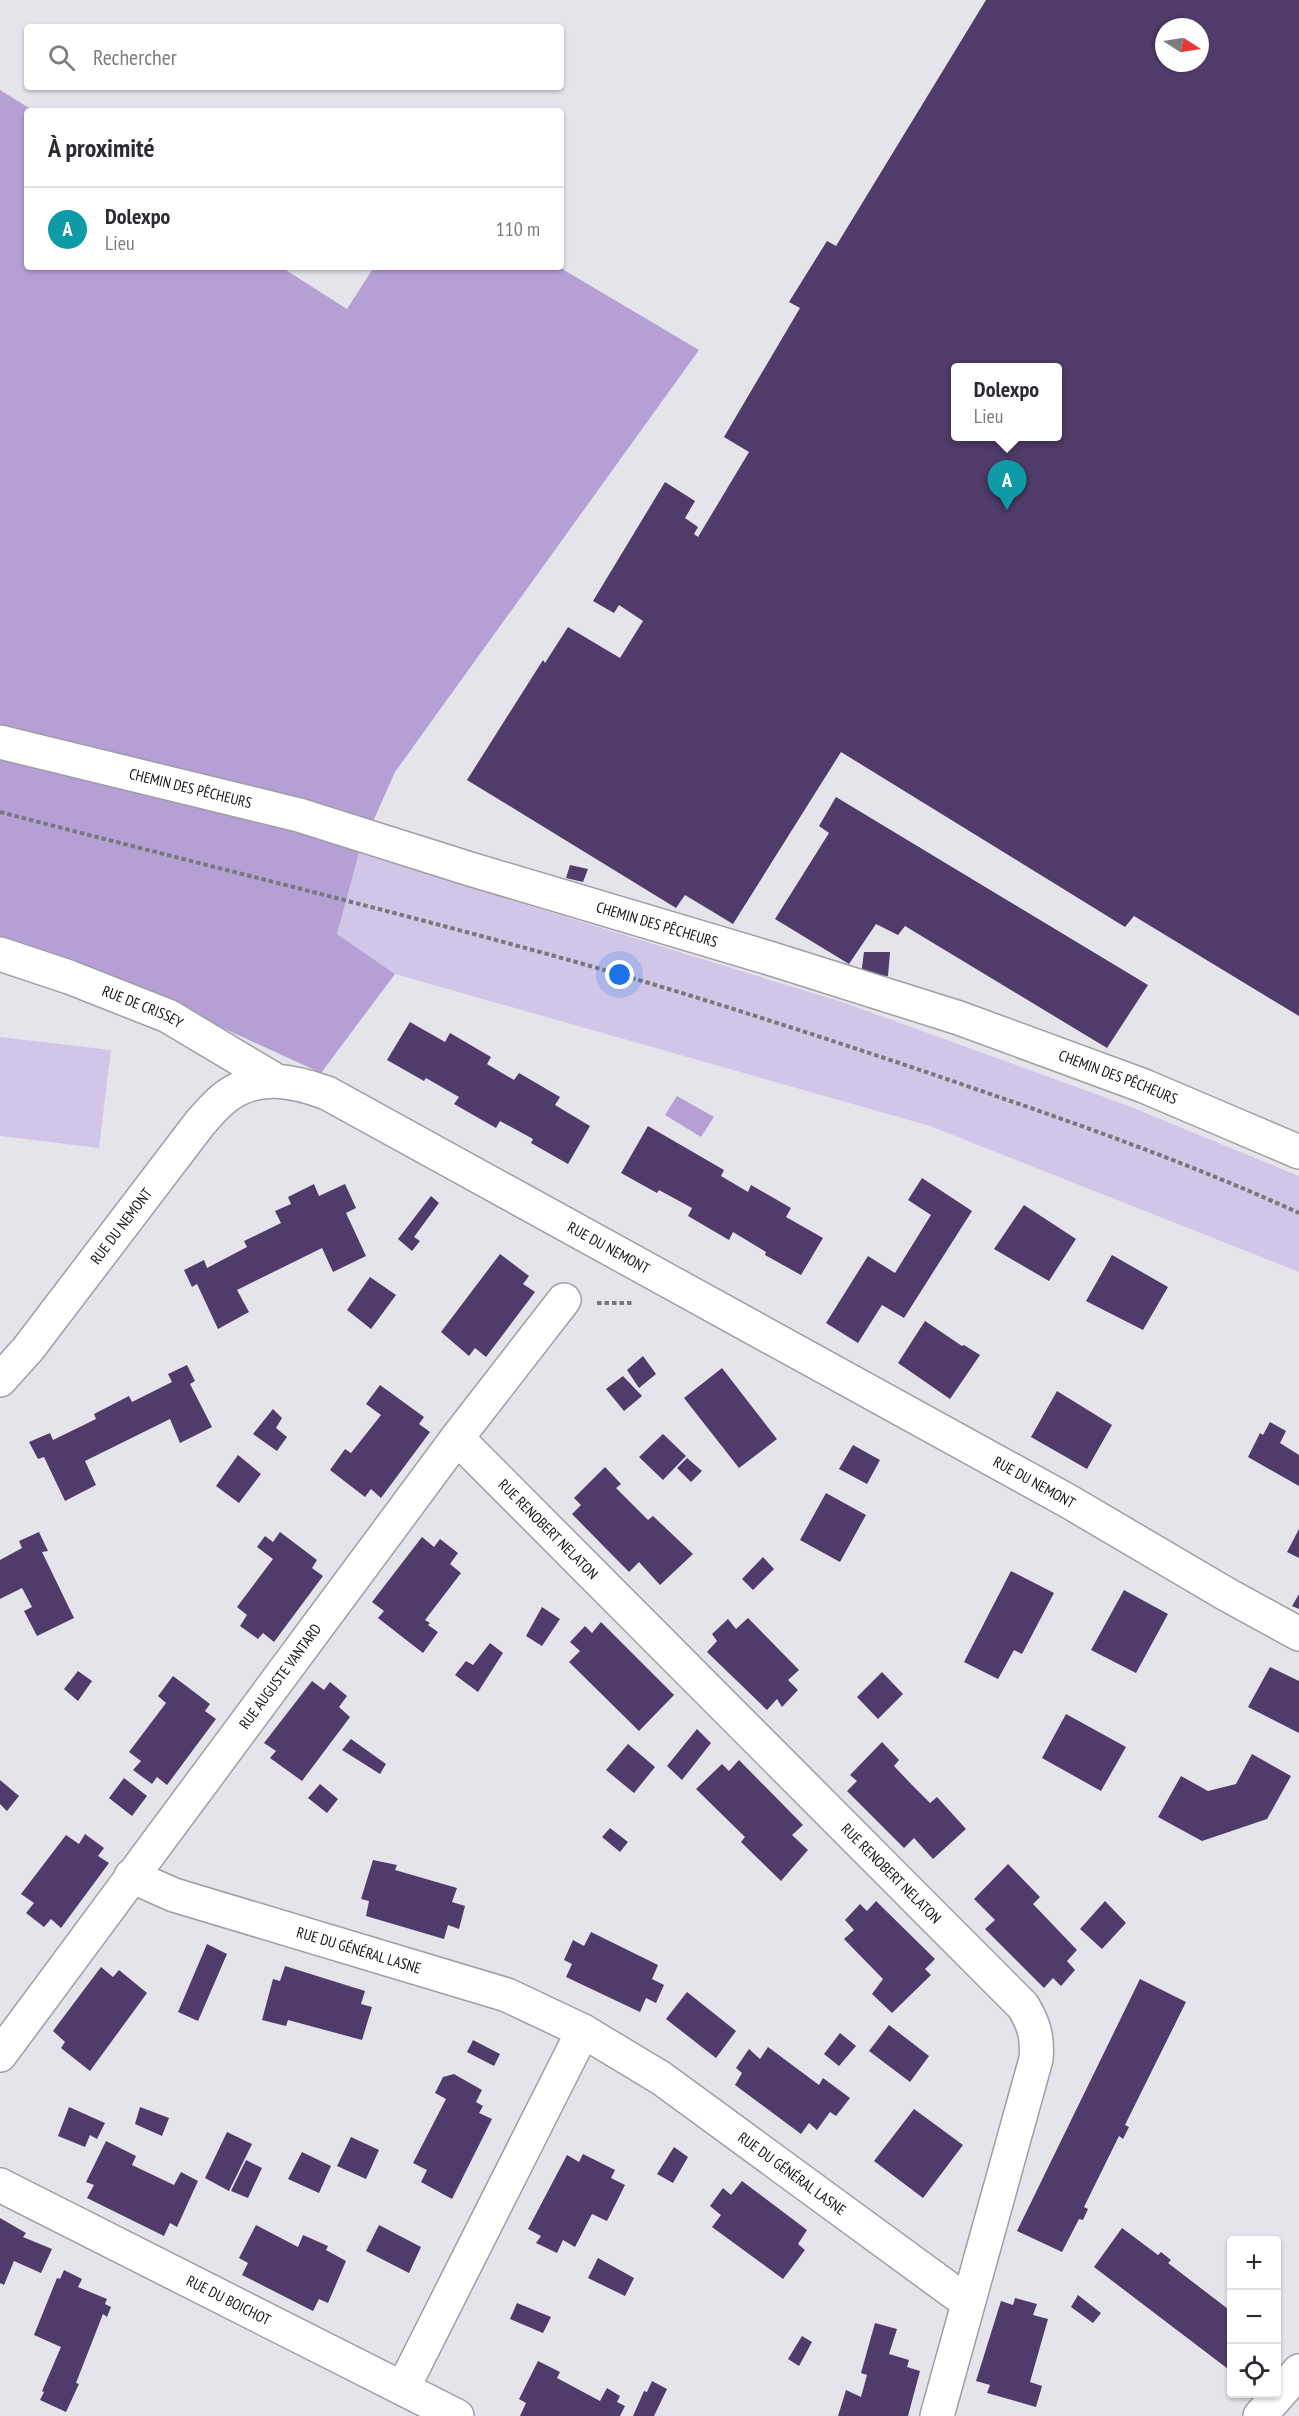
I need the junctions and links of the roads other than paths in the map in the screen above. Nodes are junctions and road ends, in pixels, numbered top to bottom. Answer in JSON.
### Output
{"nodes":[{"id":1,"x":0,"y":742,"type":"edge"},
{"id":2,"x":0,"y":954,"type":"edge"},
{"id":3,"x":275,"y":1080,"type":"junction"},
{"id":4,"x":1299,"y":1152,"type":"edge"},
{"id":5,"x":564,"y":1300,"type":"dead end"},
{"id":6,"x":0,"y":1380,"type":"edge"},
{"id":7,"x":457,"y":1438,"type":"junction"},
{"id":8,"x":1299,"y":1634,"type":"edge"},
{"id":9,"x":131,"y":1876,"type":"junction"},
{"id":10,"x":583,"y":2031,"type":"junction"},
{"id":11,"x":0,"y":2055,"type":"edge"},
{"id":12,"x":0,"y":2185,"type":"edge"},
{"id":13,"x":967,"y":2302,"type":"junction"},
{"id":14,"x":1299,"y":2371,"type":"edge"},
{"id":15,"x":403,"y":2388,"type":"junction"},
{"id":16,"x":458,"y":2416,"type":"edge"},
{"id":17,"x":937,"y":2416,"type":"edge"},
{"id":18,"x":1260,"y":2416,"type":"edge"}],
"edges":[{"from":1,"to":4,"type":"street","name":"CHEMIN DES PÊCHEURS"},
{"from":2,"to":3,"type":"street","name":"RUE DE CRISSEY"},
{"from":3,"to":6,"type":"street","name":"RUE DU NEMONT"},
{"from":3,"to":8,"type":"street","name":"RUE DU NEMONT"},
{"from":5,"to":7,"type":"street","name":"RUE AUGUSTE VANTARD"},
{"from":7,"to":9,"type":"street","name":"RUE AUGUSTE VANTARD"},
{"from":7,"to":13,"type":"street","name":"RUE RENOBERT NELATON"},
{"from":9,"to":10,"type":"street","name":"RUE DU GÉNÉRAL LASNE"},
{"from":9,"to":11,"type":"street","name":"RUE AUGUSTE VANTARD"},
{"from":10,"to":13,"type":"street","name":"RUE DU GÉNÉRAL LASNE"},
{"from":10,"to":15,"type":"street"},
{"from":12,"to":15,"type":"street","name":"RUE DU BOICHOT"},
{"from":13,"to":17,"type":"street","name":"RUE RENOBERT NELATON"},
{"from":14,"to":18,"type":"street"},
{"from":15,"to":16,"type":"street","name":"RUE DU BOICHOT"}]}
